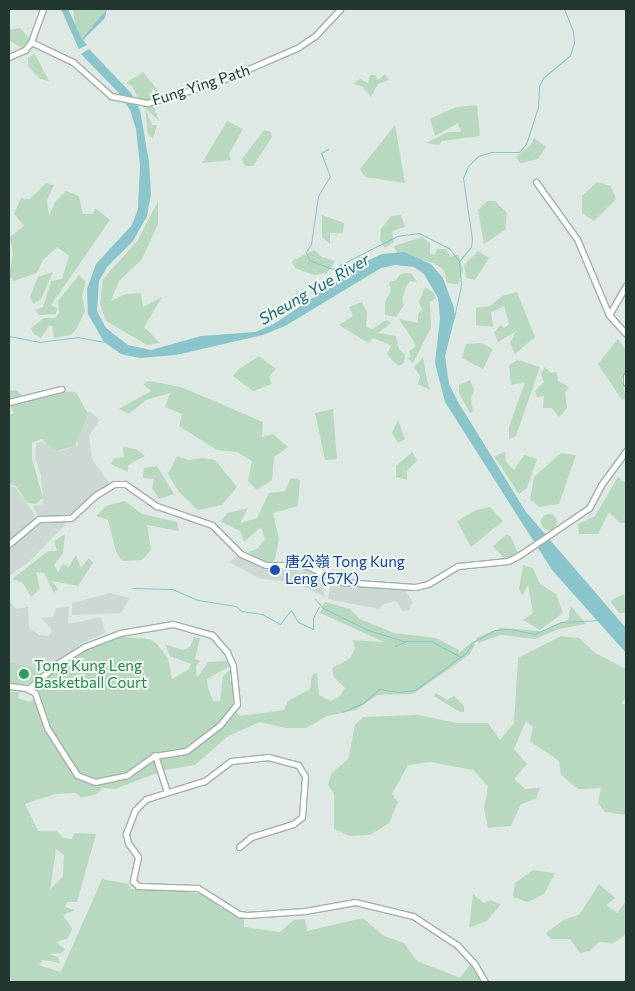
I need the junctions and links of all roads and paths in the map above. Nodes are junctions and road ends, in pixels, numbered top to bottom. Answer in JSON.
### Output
{"nodes":[{"id":1,"x":43,"y":9,"type":"edge"},
{"id":2,"x":340,"y":9,"type":"edge"},
{"id":3,"x":32,"y":42,"type":"junction"},
{"id":4,"x":9,"y":57,"type":"edge"},
{"id":5,"x":536,"y":182,"type":"dead end"},
{"id":6,"x":626,"y":285,"type":"edge"},
{"id":7,"x":609,"y":315,"type":"junction"},
{"id":8,"x":626,"y":334,"type":"edge"},
{"id":9,"x":626,"y":376,"type":"edge"},
{"id":10,"x":626,"y":383,"type":"edge"},
{"id":11,"x":61,"y":389,"type":"dead end"},
{"id":12,"x":9,"y":402,"type":"edge"},
{"id":13,"x":626,"y":451,"type":"edge"},
{"id":14,"x":9,"y":544,"type":"edge"},
{"id":15,"x":9,"y":686,"type":"edge"},
{"id":16,"x":28,"y":688,"type":"junction"},
{"id":17,"x":155,"y":755,"type":"junction"},
{"id":18,"x":167,"y":790,"type":"junction"},
{"id":19,"x":239,"y":847,"type":"dead end"},
{"id":20,"x":485,"y":982,"type":"edge"}],
"edges":[{"from":1,"to":3,"type":"street"},
{"from":2,"to":3,"type":"street","name":"Fung Ying Path"},
{"from":3,"to":4,"type":"street"},
{"from":5,"to":7,"type":"street"},
{"from":6,"to":7,"type":"street"},
{"from":7,"to":8,"type":"street"},
{"from":9,"to":10,"type":"street"},
{"from":11,"to":12,"type":"street"},
{"from":13,"to":14,"type":"street"},
{"from":15,"to":16,"type":"street"},
{"from":16,"to":17,"type":"street"},
{"from":16,"to":17,"type":"street"},
{"from":17,"to":18,"type":"street"},
{"from":18,"to":19,"type":"street"},
{"from":18,"to":20,"type":"street"}]}
